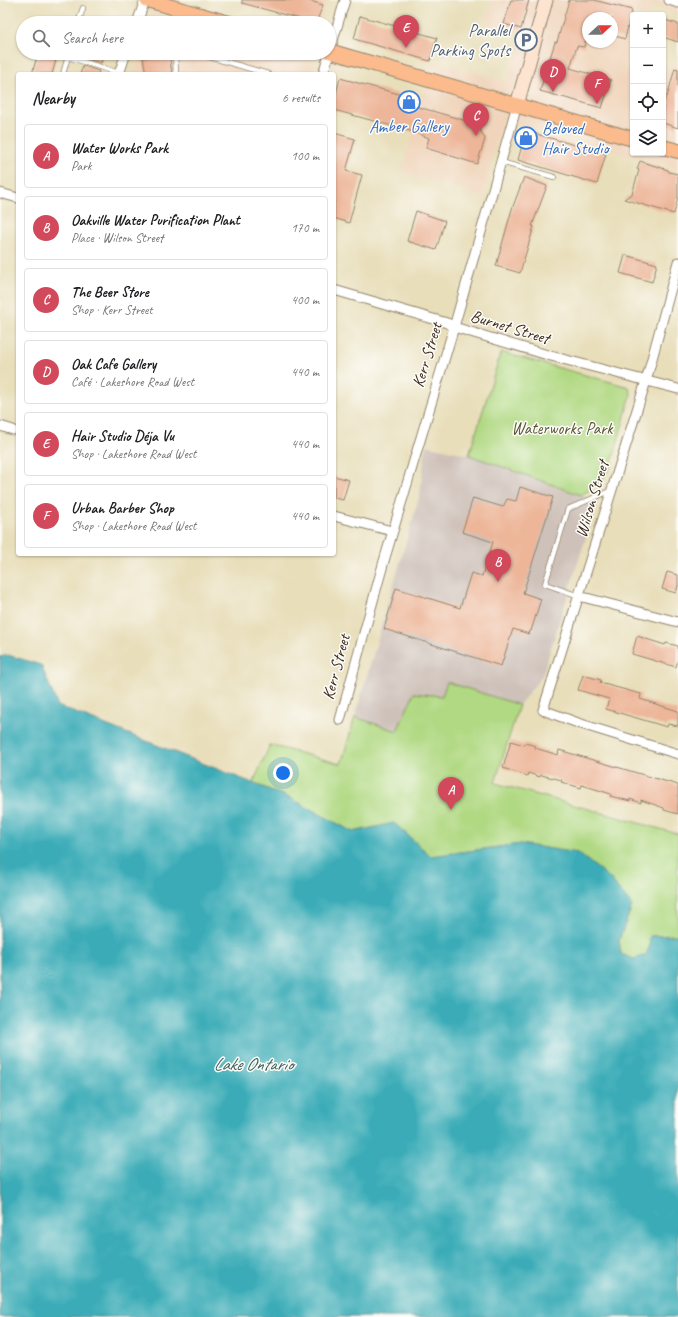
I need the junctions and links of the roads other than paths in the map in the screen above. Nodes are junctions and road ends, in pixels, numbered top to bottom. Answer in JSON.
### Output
{"nodes":[{"id":1,"x":146,"y":0,"type":"edge"},
{"id":2,"x":345,"y":0,"type":"edge"},
{"id":3,"x":546,"y":0,"type":"edge"},
{"id":4,"x":669,"y":0,"type":"edge"},
{"id":5,"x":678,"y":2,"type":"edge"},
{"id":6,"x":83,"y":8,"type":"dead end"},
{"id":7,"x":80,"y":16,"type":"edge"},
{"id":8,"x":140,"y":16,"type":"edge"},
{"id":9,"x":204,"y":16,"type":"edge"},
{"id":10,"x":336,"y":29,"type":"edge"},
{"id":11,"x":336,"y":53,"type":"edge"},
{"id":12,"x":67,"y":60,"type":"edge"},
{"id":13,"x":83,"y":60,"type":"edge"},
{"id":14,"x":124,"y":60,"type":"edge"},
{"id":15,"x":175,"y":60,"type":"edge"},
{"id":16,"x":220,"y":60,"type":"edge"},
{"id":17,"x":327,"y":60,"type":"edge"},
{"id":18,"x":64,"y":72,"type":"edge"},
{"id":19,"x":116,"y":72,"type":"edge"},
{"id":20,"x":119,"y":72,"type":"edge"},
{"id":21,"x":176,"y":72,"type":"edge"},
{"id":22,"x":261,"y":72,"type":"edge"},
{"id":23,"x":324,"y":72,"type":"edge"},
{"id":24,"x":517,"y":105,"type":"junction"},
{"id":25,"x":630,"y":138,"type":"edge"},
{"id":26,"x":666,"y":148,"type":"edge"},
{"id":27,"x":678,"y":151,"type":"edge"},
{"id":28,"x":501,"y":162,"type":"junction"},
{"id":29,"x":554,"y":177,"type":"dead end"},
{"id":30,"x":0,"y":192,"type":"edge"},
{"id":31,"x":16,"y":197,"type":"edge"},
{"id":32,"x":678,"y":262,"type":"edge"},
{"id":33,"x":336,"y":291,"type":"edge"},
{"id":34,"x":454,"y":327,"type":"junction"},
{"id":35,"x":646,"y":381,"type":"junction"},
{"id":36,"x":678,"y":389,"type":"edge"},
{"id":37,"x":0,"y":426,"type":"edge"},
{"id":38,"x":13,"y":430,"type":"dead end"},
{"id":39,"x":612,"y":490,"type":"junction"},
{"id":40,"x":336,"y":517,"type":"edge"},
{"id":41,"x":392,"y":531,"type":"junction"},
{"id":42,"x":579,"y":596,"type":"junction"},
{"id":43,"x":678,"y":622,"type":"edge"},
{"id":44,"x":340,"y":720,"type":"dead end"},
{"id":45,"x":678,"y":754,"type":"edge"}],
"edges":[{"from":1,"to":8,"type":"street"},
{"from":1,"to":9,"type":"main road"},
{"from":2,"to":10,"type":"street"},
{"from":3,"to":24,"type":"main road","name":"Kerr Street"},
{"from":4,"to":5,"type":"street"},
{"from":6,"to":7,"type":"lane"},
{"from":11,"to":24,"type":"main road"},
{"from":12,"to":18,"type":"lane"},
{"from":13,"to":19,"type":"lane"},
{"from":14,"to":20,"type":"street"},
{"from":15,"to":21,"type":"lane"},
{"from":16,"to":22,"type":"lane"},
{"from":17,"to":23,"type":"street"},
{"from":24,"to":25,"type":"main road"},
{"from":24,"to":28,"type":"street","name":"Kerr Street"},
{"from":26,"to":27,"type":"main road"},
{"from":28,"to":29,"type":"lane"},
{"from":28,"to":34,"type":"street","name":"Kerr Street"},
{"from":30,"to":31,"type":"street"},
{"from":32,"to":35,"type":"street","name":"Wilson Street"},
{"from":33,"to":34,"type":"street","name":"Burnet Street"},
{"from":34,"to":35,"type":"street","name":"Burnet Street"},
{"from":34,"to":41,"type":"street","name":"Kerr Street"},
{"from":35,"to":36,"type":"street","name":"Burnet Street"},
{"from":35,"to":39,"type":"street","name":"Wilson Street"},
{"from":37,"to":38,"type":"street"},
{"from":39,"to":42,"type":"street","name":"Wilson Street"},
{"from":39,"to":42,"type":"lane"},
{"from":40,"to":41,"type":"street"},
{"from":41,"to":44,"type":"street","name":"Kerr Street"},
{"from":42,"to":43,"type":"street"},
{"from":42,"to":45,"type":"street","name":"Wilson Street"}]}
